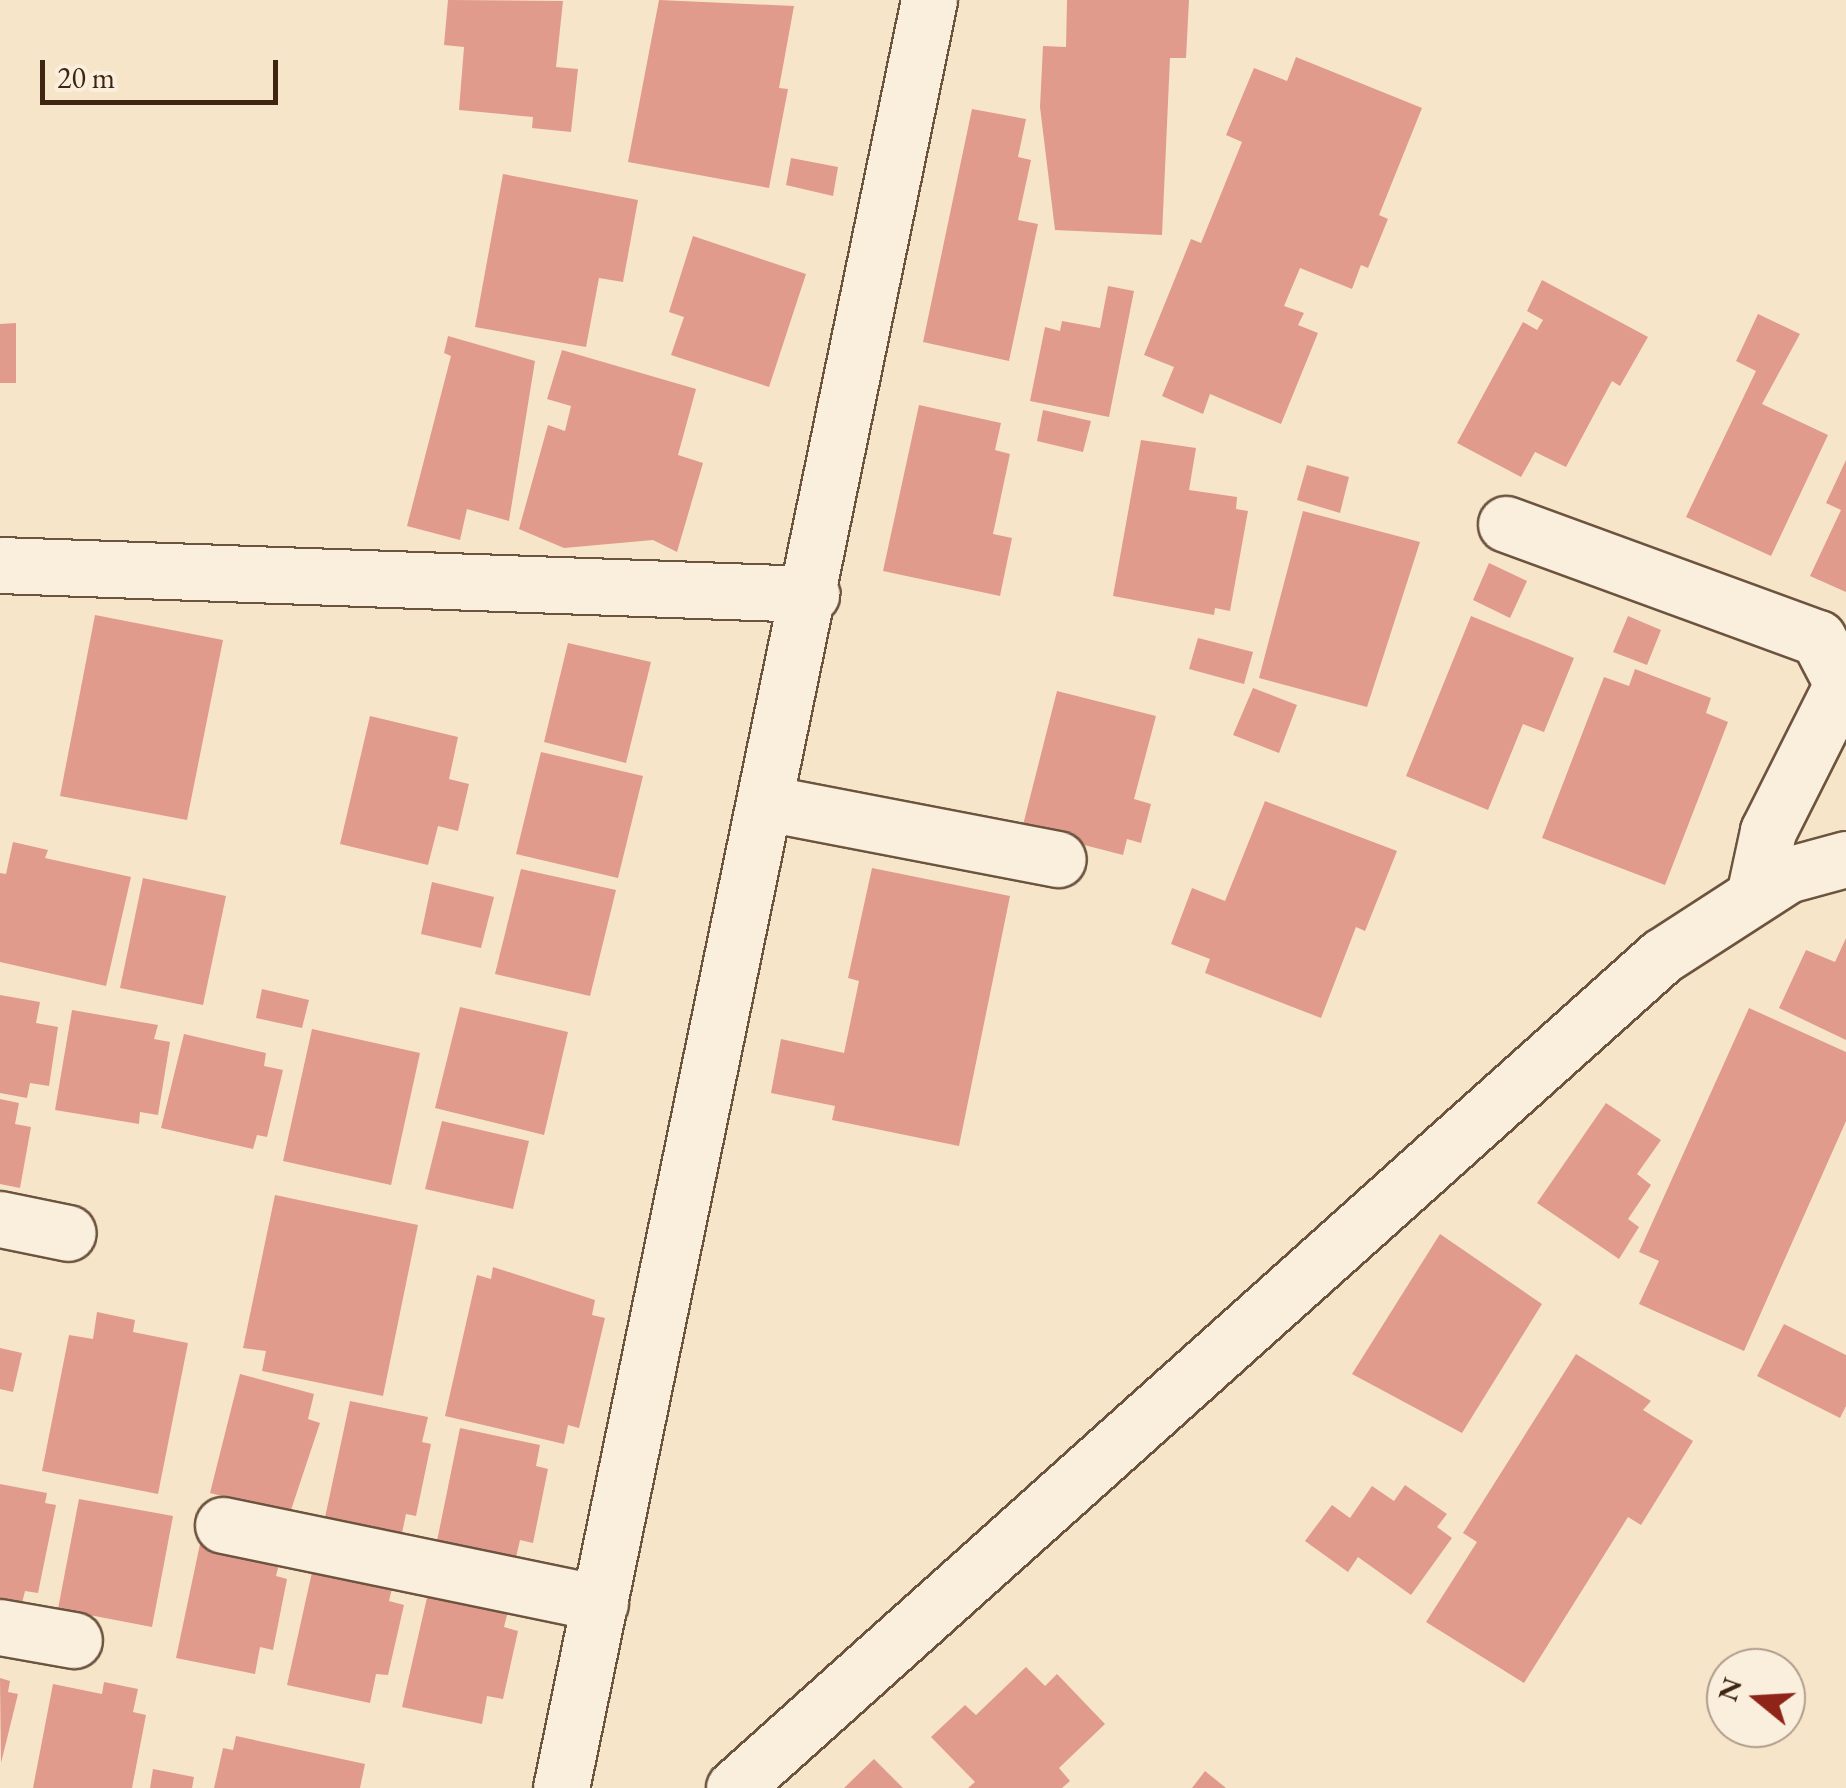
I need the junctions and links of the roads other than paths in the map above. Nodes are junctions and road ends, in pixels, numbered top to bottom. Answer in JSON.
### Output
{"nodes":[{"id":1,"x":929,"y":0,"type":"edge"},
{"id":2,"x":1506,"y":524,"type":"dead end"},
{"id":3,"x":0,"y":565,"type":"edge"},
{"id":4,"x":810,"y":594,"type":"junction"},
{"id":5,"x":766,"y":804,"type":"junction"},
{"id":6,"x":1058,"y":859,"type":"dead end"},
{"id":7,"x":1846,"y":859,"type":"edge"},
{"id":8,"x":1754,"y":896,"type":"junction"},
{"id":9,"x":0,"y":1219,"type":"edge"},
{"id":10,"x":68,"y":1233,"type":"dead end"},
{"id":11,"x":223,"y":1525,"type":"dead end"},
{"id":12,"x":600,"y":1602,"type":"junction"},
{"id":13,"x":0,"y":1627,"type":"edge"},
{"id":14,"x":74,"y":1640,"type":"dead end"},
{"id":15,"x":560,"y":1788,"type":"edge"},
{"id":16,"x":734,"y":1788,"type":"edge"}],
"edges":[{"from":1,"to":4,"type":"street"},
{"from":2,"to":8,"type":"street"},
{"from":3,"to":4,"type":"street"},
{"from":4,"to":5,"type":"street"},
{"from":5,"to":6,"type":"street"},
{"from":5,"to":12,"type":"street"},
{"from":7,"to":8,"type":"street"},
{"from":8,"to":16,"type":"street"},
{"from":9,"to":10,"type":"street"},
{"from":11,"to":12,"type":"street"},
{"from":12,"to":15,"type":"street"},
{"from":13,"to":14,"type":"street"}]}
